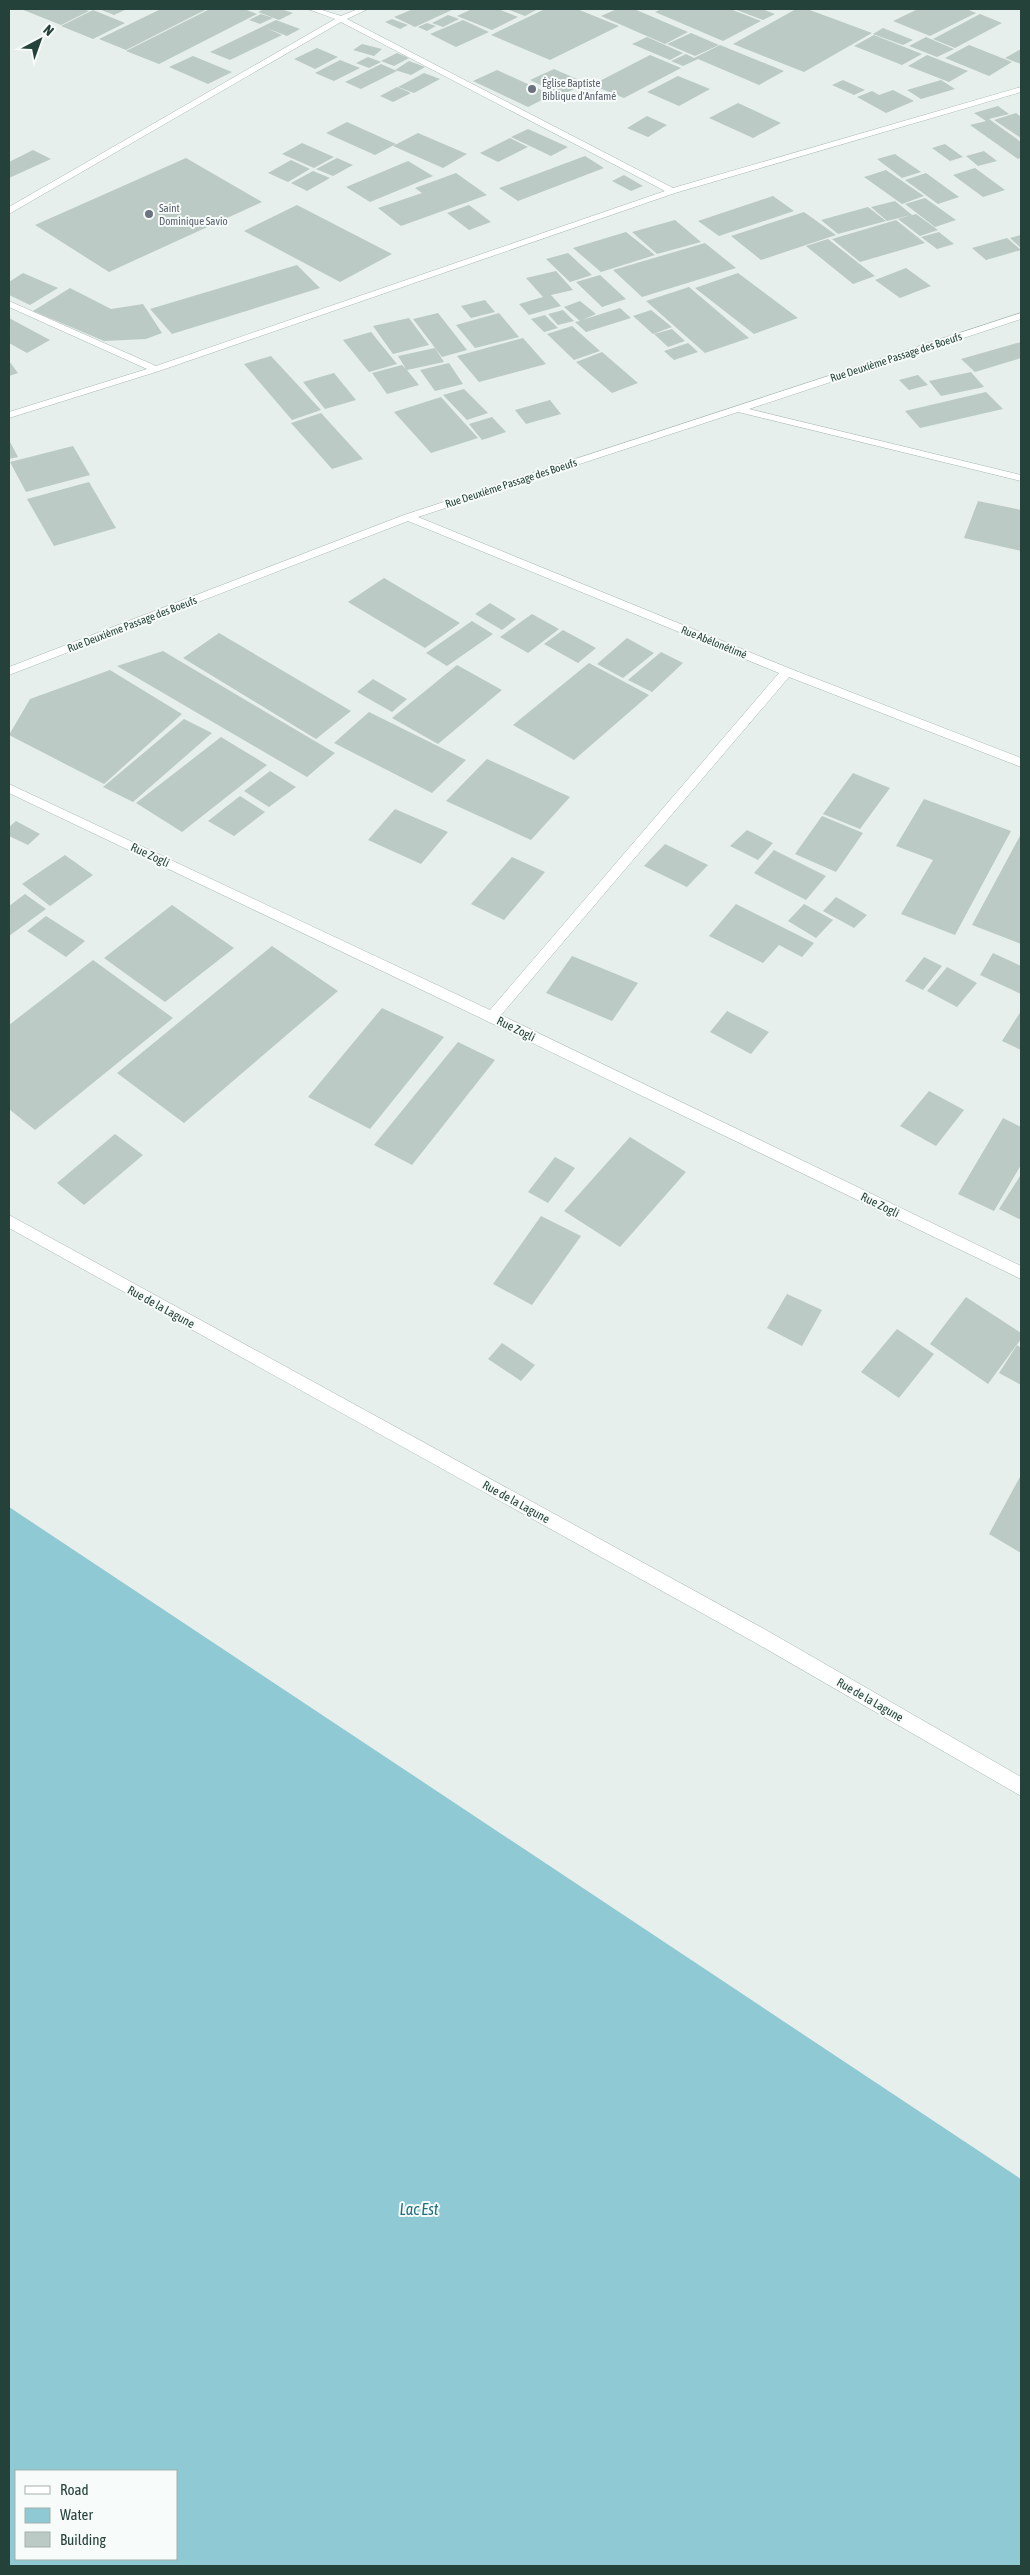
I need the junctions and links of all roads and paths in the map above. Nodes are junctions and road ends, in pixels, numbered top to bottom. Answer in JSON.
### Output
{"nodes":[{"id":1,"x":312,"y":9,"type":"edge"},
{"id":2,"x":364,"y":9,"type":"edge"},
{"id":3,"x":341,"y":19,"type":"junction"},
{"id":4,"x":1021,"y":89,"type":"edge"},
{"id":5,"x":672,"y":190,"type":"junction"},
{"id":6,"x":9,"y":212,"type":"edge"},
{"id":7,"x":9,"y":304,"type":"edge"},
{"id":8,"x":1021,"y":316,"type":"edge"},
{"id":9,"x":156,"y":369,"type":"junction"},
{"id":10,"x":738,"y":409,"type":"junction"},
{"id":11,"x":9,"y":415,"type":"edge"},
{"id":12,"x":1021,"y":478,"type":"edge"},
{"id":13,"x":408,"y":517,"type":"junction"},
{"id":14,"x":9,"y":671,"type":"edge"},
{"id":15,"x":787,"y":672,"type":"junction"},
{"id":16,"x":1021,"y":762,"type":"edge"},
{"id":17,"x":9,"y":788,"type":"edge"},
{"id":18,"x":492,"y":1018,"type":"junction"},
{"id":19,"x":9,"y":1221,"type":"edge"},
{"id":20,"x":1021,"y":1273,"type":"edge"},
{"id":21,"x":1021,"y":1787,"type":"edge"}],
"edges":[{"from":1,"to":3,"type":"street"},
{"from":2,"to":3,"type":"street"},
{"from":3,"to":5,"type":"street"},
{"from":3,"to":6,"type":"street"},
{"from":4,"to":5,"type":"street"},
{"from":5,"to":9,"type":"street"},
{"from":7,"to":9,"type":"street"},
{"from":8,"to":10,"type":"street","name":"Rue Deuxième Passage des Boeufs"},
{"from":9,"to":11,"type":"street"},
{"from":10,"to":12,"type":"street"},
{"from":10,"to":13,"type":"street","name":"Rue Deuxième Passage des Boeufs"},
{"from":13,"to":14,"type":"street","name":"Rue Deuxième Passage des Boeufs"},
{"from":13,"to":15,"type":"street","name":"Rue Abélonétimé"},
{"from":15,"to":16,"type":"street","name":"Rue Abélonétimé"},
{"from":15,"to":18,"type":"street"},
{"from":17,"to":18,"type":"street","name":"Rue Zogli"},
{"from":18,"to":20,"type":"street","name":"Rue Zogli"},
{"from":19,"to":21,"type":"street","name":"Rue de la Lagune"}]}
